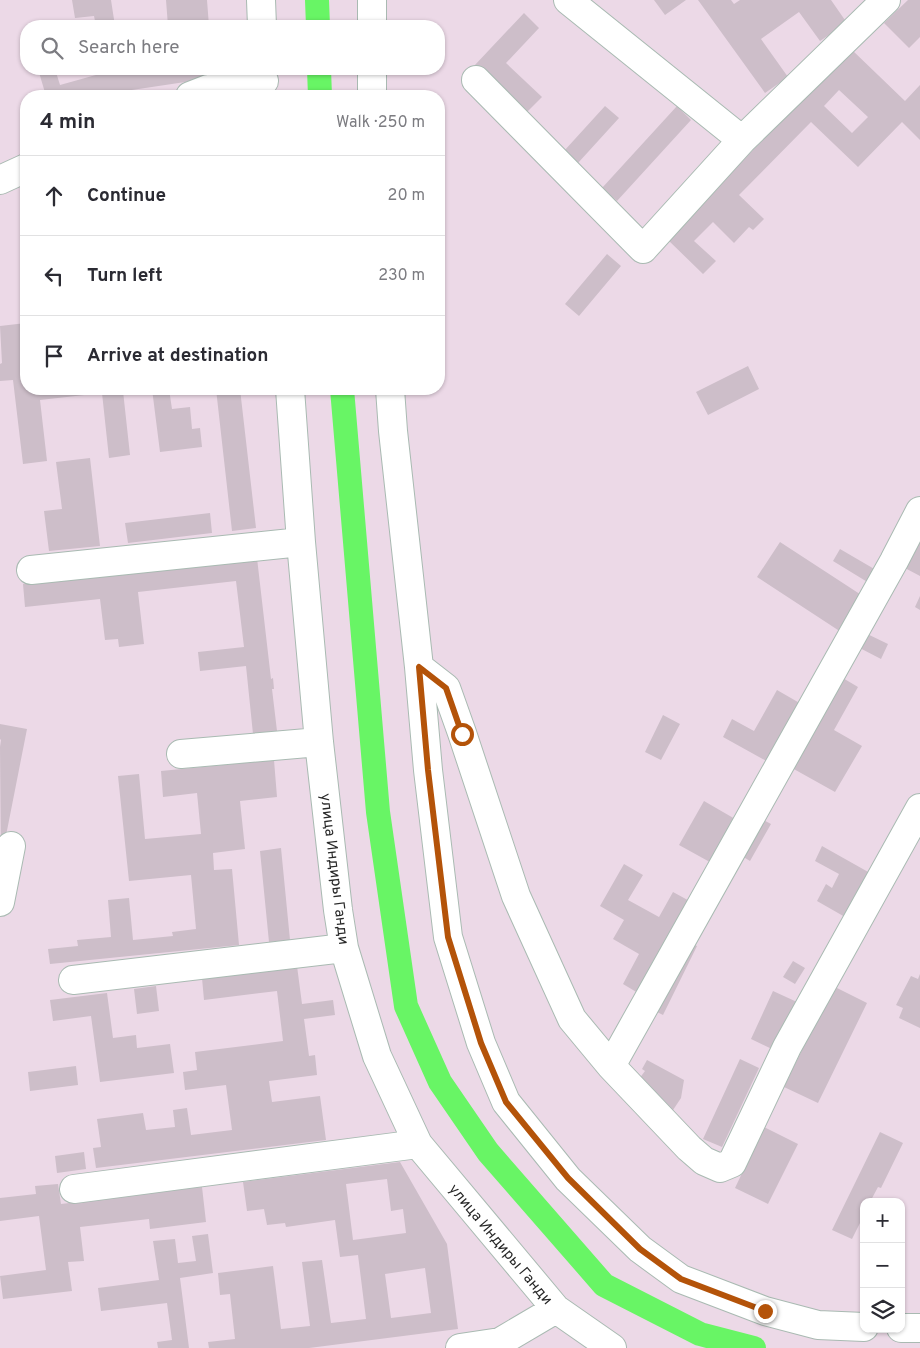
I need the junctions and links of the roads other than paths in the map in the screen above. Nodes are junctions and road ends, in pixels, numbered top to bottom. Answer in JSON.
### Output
{"nodes":[{"id":1,"x":261,"y":0,"type":"edge"},
{"id":2,"x":372,"y":0,"type":"edge"},
{"id":3,"x":568,"y":0,"type":"edge"},
{"id":4,"x":886,"y":0,"type":"edge"},
{"id":5,"x":262,"y":20,"type":"edge"},
{"id":6,"x":372,"y":20,"type":"edge"},
{"id":7,"x":372,"y":75,"type":"edge"},
{"id":8,"x":476,"y":80,"type":"dead end"},
{"id":9,"x":264,"y":82,"type":"edge"},
{"id":10,"x":205,"y":90,"type":"edge"},
{"id":11,"x":372,"y":90,"type":"edge"},
{"id":12,"x":742,"y":140,"type":"junction"},
{"id":13,"x":20,"y":171,"type":"edge"},
{"id":14,"x":0,"y":180,"type":"edge"},
{"id":15,"x":290,"y":395,"type":"edge"},
{"id":16,"x":390,"y":395,"type":"edge"},
{"id":17,"x":920,"y":511,"type":"edge"},
{"id":18,"x":301,"y":542,"type":"junction"},
{"id":19,"x":31,"y":570,"type":"dead end"},
{"id":20,"x":419,"y":667,"type":"junction"},
{"id":21,"x":319,"y":742,"type":"junction"},
{"id":22,"x":180,"y":754,"type":"dead end"},
{"id":23,"x":920,"y":808,"type":"edge"},
{"id":24,"x":11,"y":846,"type":"dead end"},
{"id":25,"x":0,"y":902,"type":"edge"},
{"id":26,"x":344,"y":948,"type":"junction"},
{"id":27,"x":73,"y":980,"type":"dead end"},
{"id":28,"x":611,"y":1066,"type":"junction"},
{"id":29,"x":418,"y":1144,"type":"junction"},
{"id":30,"x":74,"y":1189,"type":"dead end"},
{"id":31,"x":556,"y":1309,"type":"junction"},
{"id":32,"x":860,"y":1327,"type":"edge"},
{"id":33,"x":905,"y":1328,"type":"edge"},
{"id":34,"x":920,"y":1328,"type":"edge"},
{"id":35,"x":460,"y":1348,"type":"edge"},
{"id":36,"x":612,"y":1348,"type":"edge"}],
"edges":[{"from":1,"to":5,"type":"street"},
{"from":2,"to":6,"type":"street"},
{"from":3,"to":12,"type":"street"},
{"from":4,"to":12,"type":"street"},
{"from":7,"to":11,"type":"street"},
{"from":8,"to":12,"type":"street"},
{"from":9,"to":10,"type":"street"},
{"from":13,"to":14,"type":"street"},
{"from":15,"to":18,"type":"street","name":"улица Индиры Ганди"},
{"from":16,"to":20,"type":"street"},
{"from":17,"to":28,"type":"street"},
{"from":18,"to":19,"type":"street"},
{"from":18,"to":21,"type":"street","name":"улица Индиры Ганди"},
{"from":20,"to":28,"type":"street"},
{"from":20,"to":32,"type":"street"},
{"from":21,"to":22,"type":"street"},
{"from":21,"to":26,"type":"street","name":"улица Индиры Ганди"},
{"from":23,"to":28,"type":"street"},
{"from":24,"to":25,"type":"street"},
{"from":26,"to":27,"type":"street"},
{"from":26,"to":29,"type":"street","name":"улица Индиры Ганди"},
{"from":29,"to":30,"type":"street"},
{"from":29,"to":31,"type":"street","name":"улица Индиры Ганди"},
{"from":31,"to":35,"type":"street"},
{"from":31,"to":36,"type":"street","name":"улица Индиры Ганди"},
{"from":33,"to":34,"type":"street"}]}
